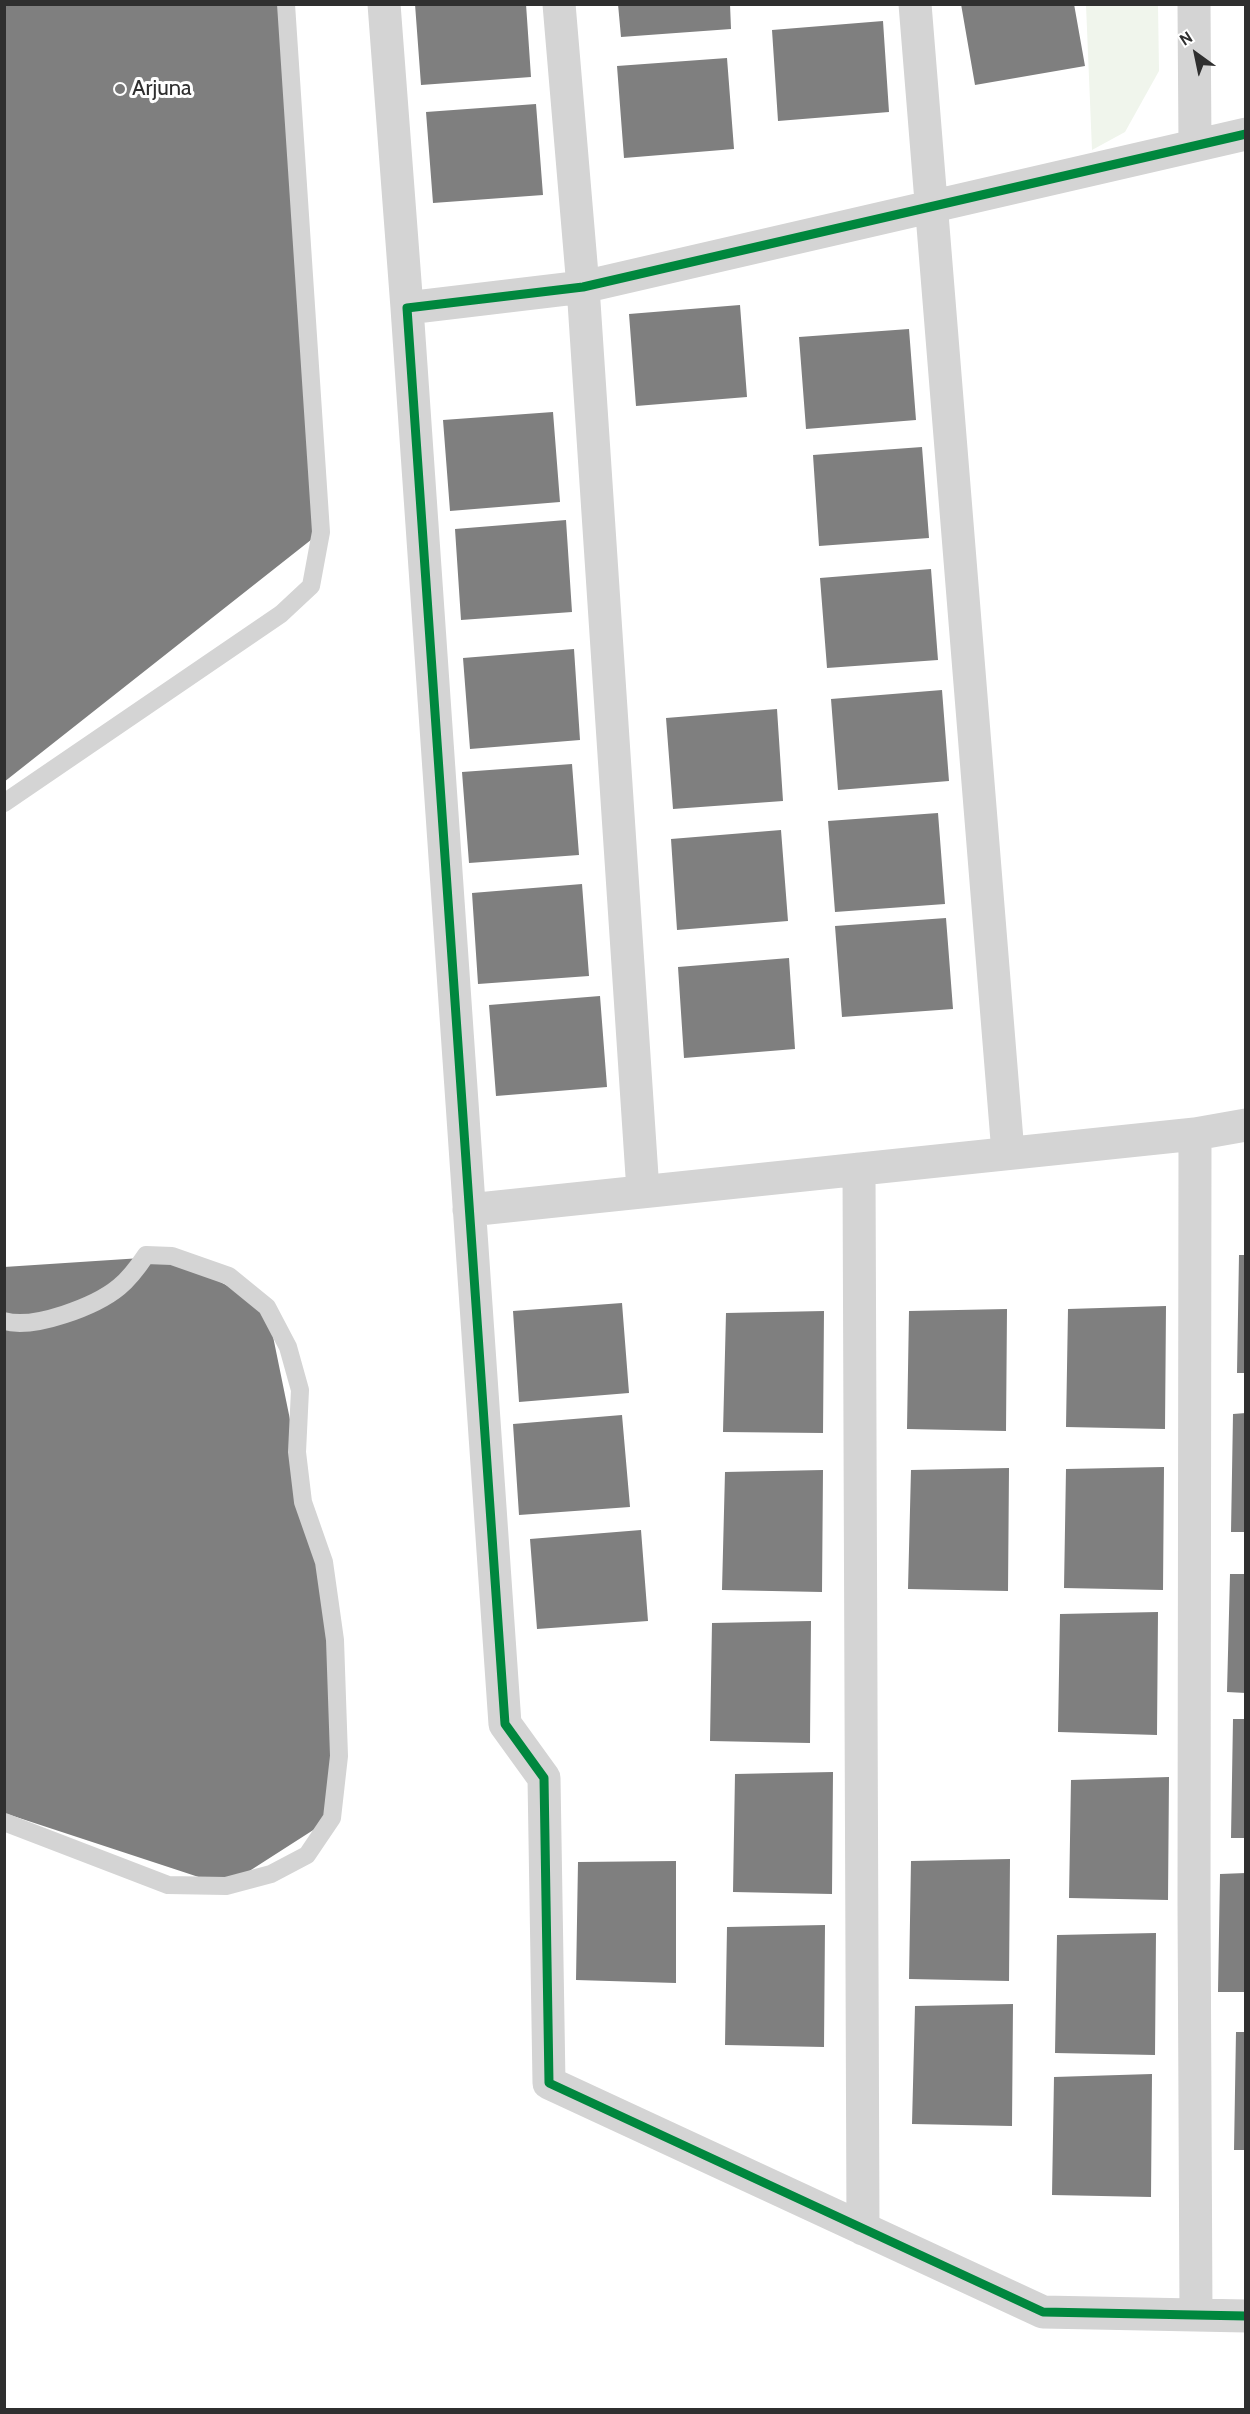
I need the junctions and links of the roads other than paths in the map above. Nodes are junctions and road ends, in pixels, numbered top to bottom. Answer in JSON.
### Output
{"nodes":[{"id":1,"x":286,"y":4,"type":"edge"},
{"id":2,"x":384,"y":4,"type":"edge"},
{"id":3,"x":559,"y":4,"type":"edge"},
{"id":4,"x":915,"y":4,"type":"edge"},
{"id":5,"x":1194,"y":4,"type":"edge"},
{"id":6,"x":1245,"y":134,"type":"edge"},
{"id":7,"x":1195,"y":145,"type":"junction"},
{"id":8,"x":931,"y":206,"type":"junction"},
{"id":9,"x":583,"y":287,"type":"junction"},
{"id":10,"x":406,"y":308,"type":"junction"},
{"id":11,"x":4,"y":803,"type":"edge"},
{"id":12,"x":1245,"y":1125,"type":"edge"},
{"id":13,"x":1195,"y":1134,"type":"junction"},
{"id":14,"x":1008,"y":1154,"type":"junction"},
{"id":15,"x":859,"y":1169,"type":"junction"},
{"id":16,"x":643,"y":1191,"type":"junction"},
{"id":17,"x":469,"y":1210,"type":"junction"},
{"id":18,"x":4,"y":1321,"type":"edge"},
{"id":19,"x":4,"y":1822,"type":"edge"},
{"id":20,"x":863,"y":2229,"type":"junction"},
{"id":21,"x":1196,"y":2315,"type":"junction"},
{"id":22,"x":1245,"y":2316,"type":"edge"}],
"edges":[{"from":1,"to":11,"type":"lane"},
{"from":2,"to":10,"type":"street"},
{"from":3,"to":9,"type":"street"},
{"from":4,"to":8,"type":"street"},
{"from":5,"to":7,"type":"street"},
{"from":6,"to":7,"type":"street"},
{"from":7,"to":8,"type":"street"},
{"from":8,"to":9,"type":"street"},
{"from":8,"to":14,"type":"street"},
{"from":9,"to":10,"type":"street"},
{"from":9,"to":16,"type":"street"},
{"from":10,"to":17,"type":"street"},
{"from":12,"to":13,"type":"street"},
{"from":13,"to":14,"type":"street"},
{"from":13,"to":21,"type":"street"},
{"from":14,"to":15,"type":"street"},
{"from":15,"to":16,"type":"street"},
{"from":15,"to":20,"type":"street"},
{"from":16,"to":17,"type":"street"},
{"from":17,"to":20,"type":"street"},
{"from":18,"to":19,"type":"lane"},
{"from":20,"to":21,"type":"street"},
{"from":21,"to":22,"type":"street"}]}
